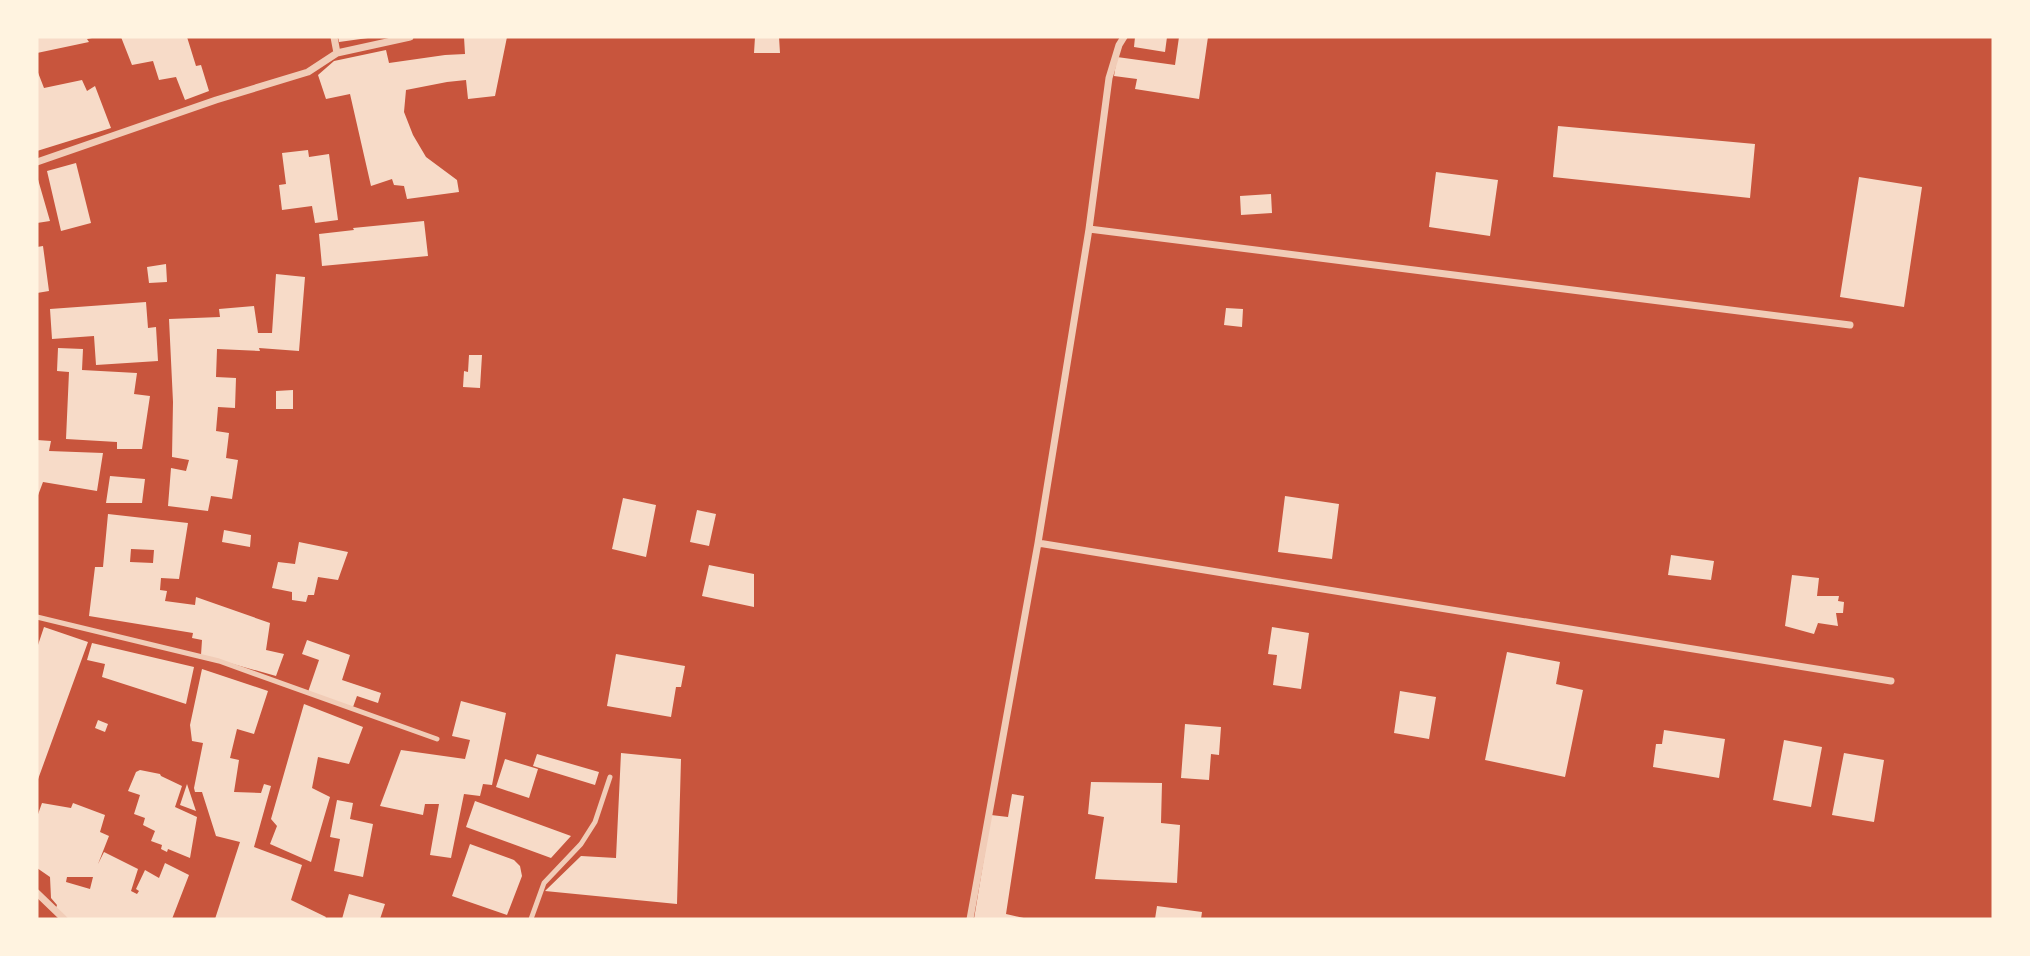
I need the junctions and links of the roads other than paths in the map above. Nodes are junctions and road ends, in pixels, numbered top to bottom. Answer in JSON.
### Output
{"nodes":[{"id":1,"x":334,"y":37,"type":"edge"},
{"id":2,"x":410,"y":37,"type":"edge"},
{"id":3,"x":1124,"y":37,"type":"edge"},
{"id":4,"x":337,"y":52,"type":"junction"},
{"id":5,"x":37,"y":162,"type":"edge"},
{"id":6,"x":1090,"y":229,"type":"junction"},
{"id":7,"x":1850,"y":325,"type":"dead end"},
{"id":8,"x":1038,"y":543,"type":"junction"},
{"id":9,"x":37,"y":617,"type":"edge"},
{"id":10,"x":1891,"y":681,"type":"dead end"},
{"id":11,"x":437,"y":738,"type":"dead end"},
{"id":12,"x":610,"y":777,"type":"dead end"},
{"id":13,"x":37,"y":893,"type":"edge"},
{"id":14,"x":64,"y":919,"type":"edge"},
{"id":15,"x":531,"y":919,"type":"edge"},
{"id":16,"x":970,"y":919,"type":"edge"}],
"edges":[{"from":1,"to":4,"type":"street"},
{"from":2,"to":4,"type":"street"},
{"from":3,"to":6,"type":"street"},
{"from":4,"to":5,"type":"street"},
{"from":6,"to":7,"type":"street"},
{"from":6,"to":8,"type":"street"},
{"from":8,"to":10,"type":"street"},
{"from":8,"to":16,"type":"street"},
{"from":9,"to":11,"type":"lane"},
{"from":12,"to":15,"type":"lane"},
{"from":13,"to":14,"type":"street"}]}
